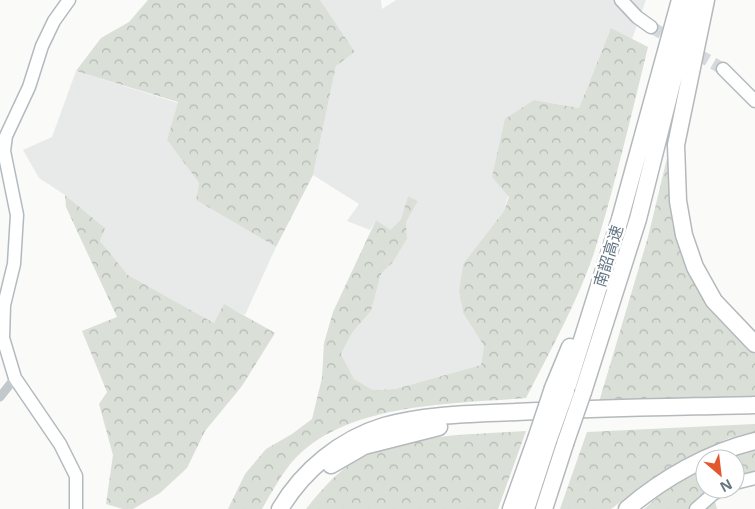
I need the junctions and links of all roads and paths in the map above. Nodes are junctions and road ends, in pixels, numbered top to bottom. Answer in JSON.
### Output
{"nodes":[{"id":1,"x":69,"y":0,"type":"edge"},
{"id":2,"x":622,"y":0,"type":"edge"},
{"id":3,"x":680,"y":0,"type":"edge"},
{"id":4,"x":693,"y":0,"type":"edge"},
{"id":5,"x":706,"y":0,"type":"edge"},
{"id":6,"x":651,"y":27,"type":"tunnel mouth"},
{"id":7,"x":723,"y":69,"type":"tunnel mouth"},
{"id":8,"x":755,"y":101,"type":"edge"},
{"id":9,"x":755,"y":344,"type":"edge"},
{"id":10,"x":14,"y":378,"type":"junction"},
{"id":11,"x":0,"y":397,"type":"edge"},
{"id":12,"x":755,"y":405,"type":"edge"},
{"id":13,"x":755,"y":416,"type":"edge"},
{"id":14,"x":542,"y":440,"type":"junction"},
{"id":15,"x":755,"y":441,"type":"edge"},
{"id":16,"x":707,"y":499,"type":"edge"},
{"id":17,"x":76,"y":509,"type":"edge"},
{"id":18,"x":280,"y":509,"type":"edge"},
{"id":19,"x":292,"y":509,"type":"edge"},
{"id":20,"x":511,"y":509,"type":"edge"},
{"id":21,"x":526,"y":509,"type":"edge"},
{"id":22,"x":544,"y":509,"type":"edge"},
{"id":23,"x":627,"y":509,"type":"edge"},
{"id":24,"x":696,"y":509,"type":"edge"}],
"edges":[{"from":1,"to":10,"type":"street"},
{"from":2,"to":6,"type":"street"},
{"from":3,"to":14,"type":"highway","name":"南韶高速","bridge":true},
{"from":4,"to":22,"type":"highway","name":"南韶高速","bridge":true},
{"from":5,"to":9,"type":"highway"},
{"from":7,"to":8,"type":"street"},
{"from":10,"to":11,"type":"street"},
{"from":10,"to":17,"type":"street"},
{"from":12,"to":18,"type":"highway"},
{"from":13,"to":19,"type":"highway"},
{"from":14,"to":20,"type":"highway"},
{"from":14,"to":21,"type":"highway","name":"南韶高速"},
{"from":15,"to":23,"type":"highway"},
{"from":16,"to":24,"type":"street"}]}
